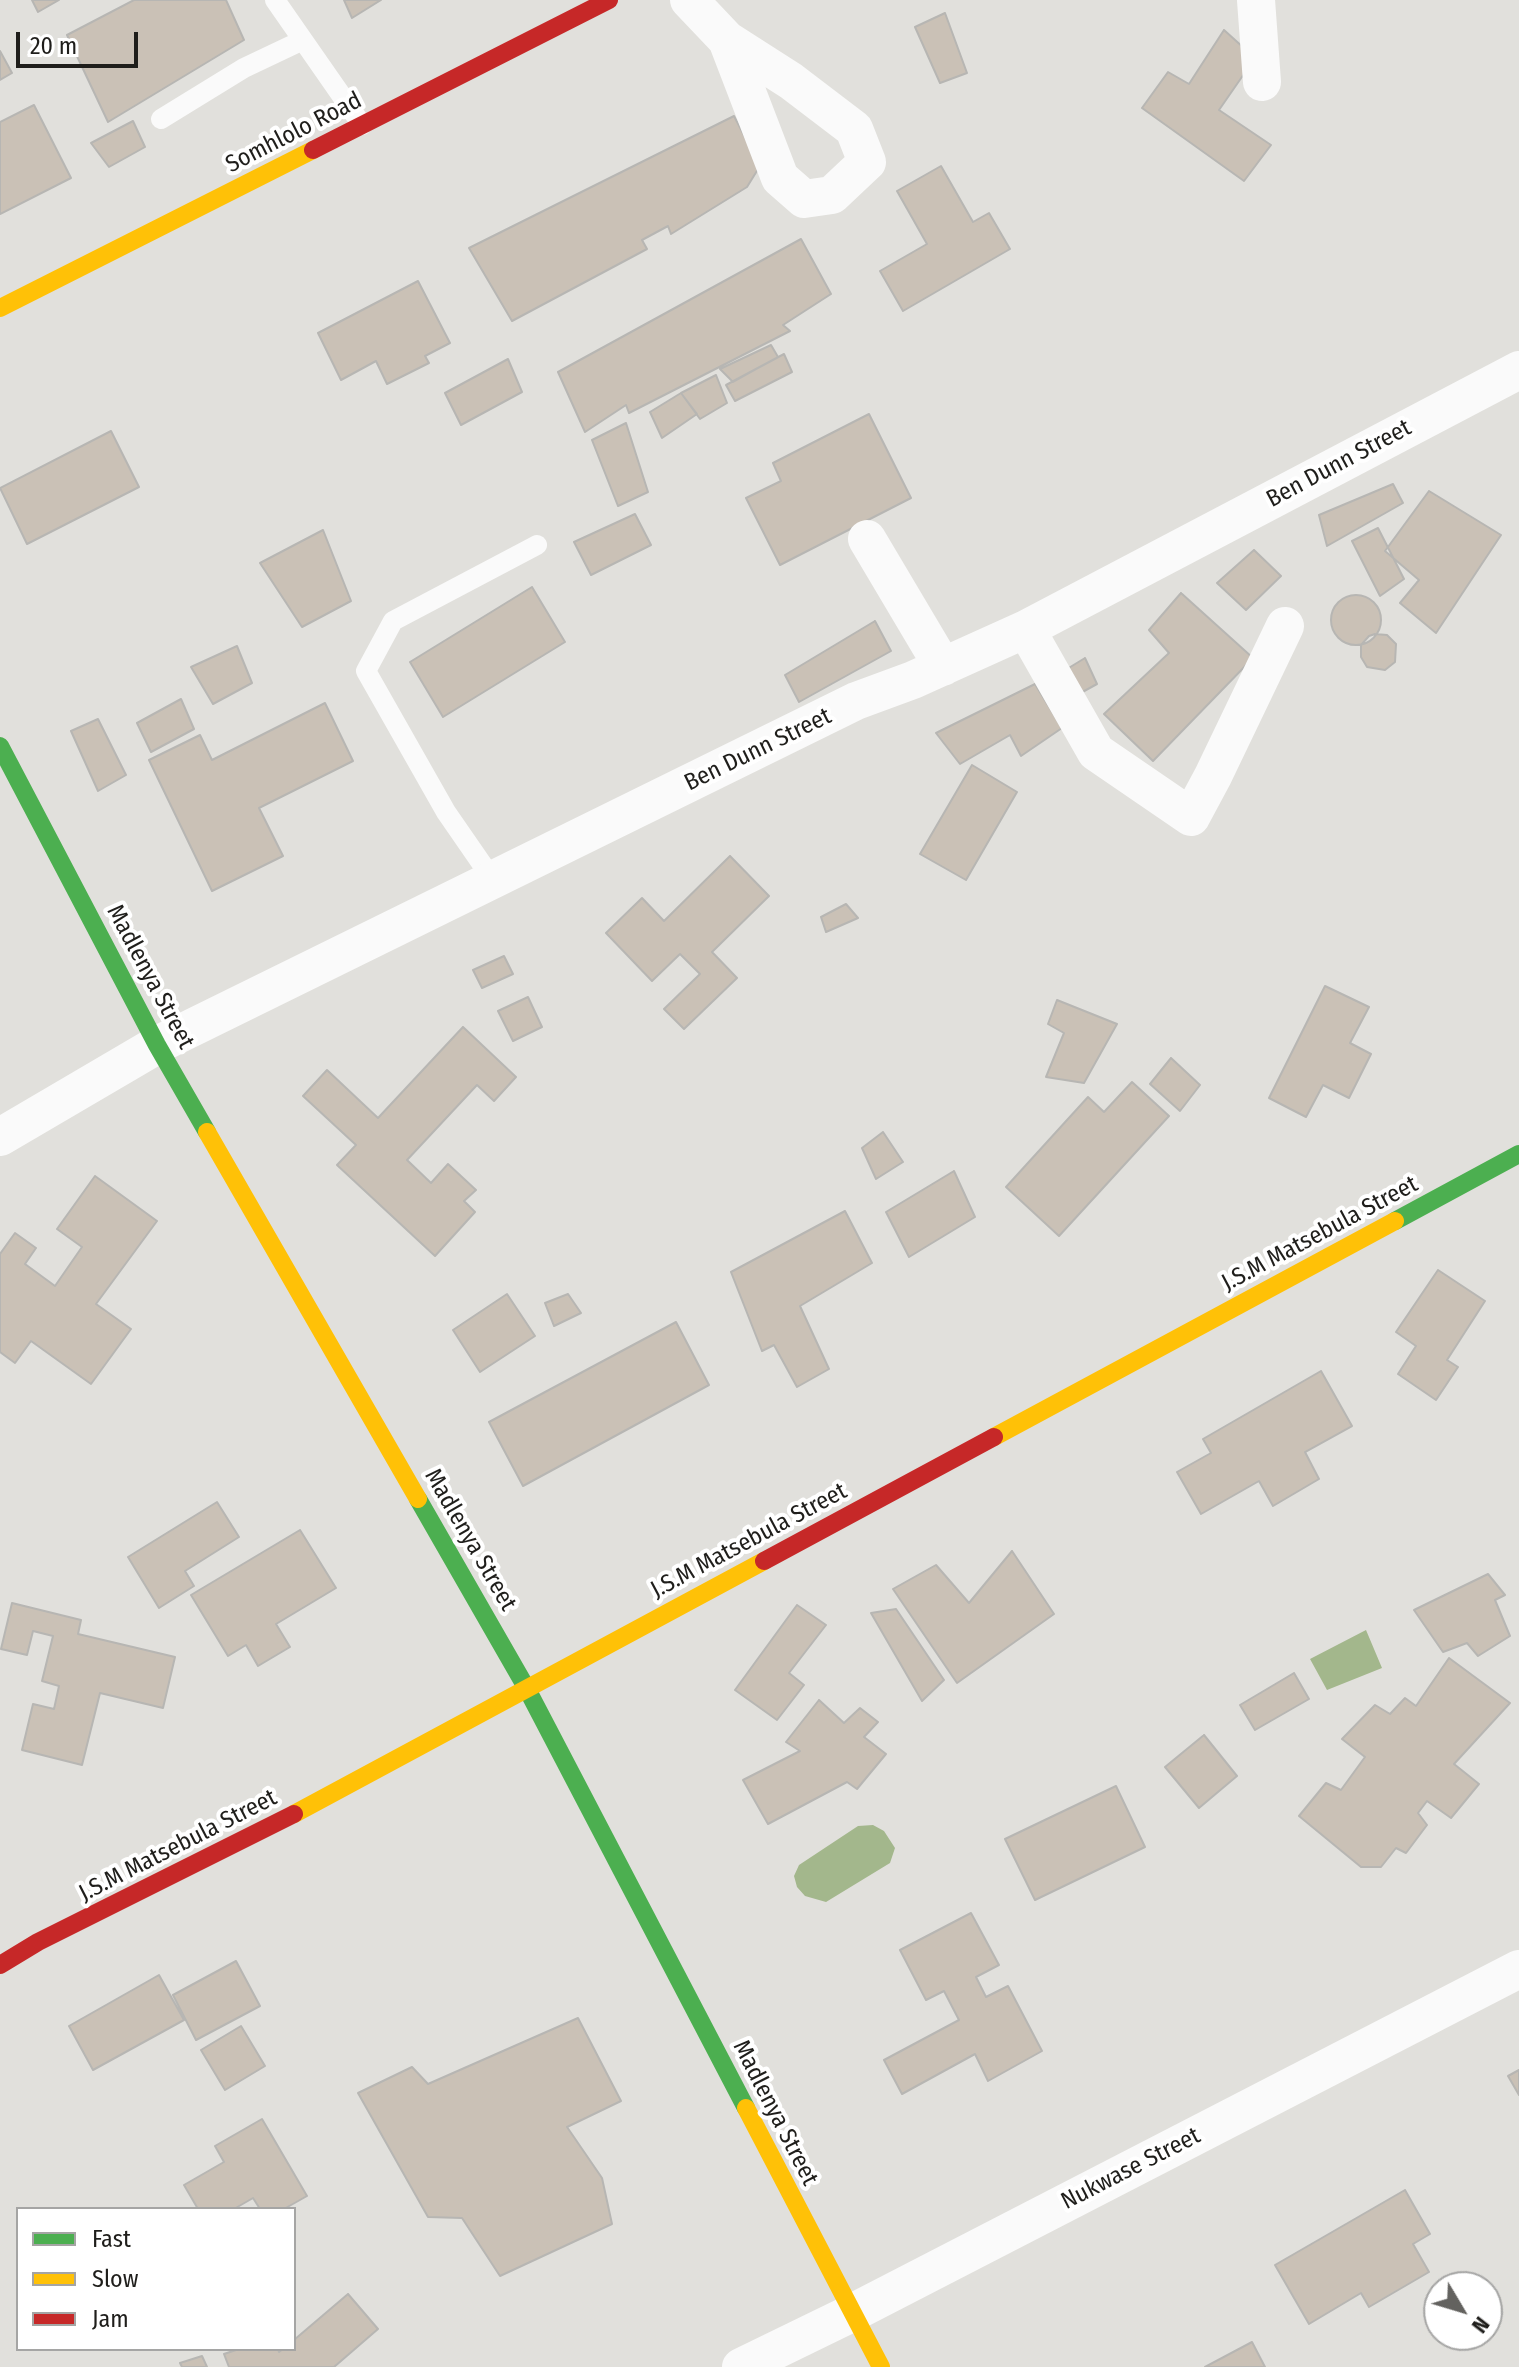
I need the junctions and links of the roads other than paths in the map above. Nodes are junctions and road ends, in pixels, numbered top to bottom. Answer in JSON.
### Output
{"nodes":[{"id":1,"x":275,"y":0,"type":"edge"},
{"id":2,"x":609,"y":0,"type":"edge"},
{"id":3,"x":689,"y":0,"type":"edge"},
{"id":4,"x":1256,"y":0,"type":"edge"},
{"id":5,"x":303,"y":40,"type":"junction"},
{"id":6,"x":727,"y":40,"type":"dead end"},
{"id":7,"x":1262,"y":82,"type":"dead end"},
{"id":8,"x":161,"y":119,"type":"dead end"},
{"id":9,"x":362,"y":125,"type":"junction"},
{"id":10,"x":0,"y":308,"type":"edge"},
{"id":11,"x":1519,"y":370,"type":"edge"},
{"id":12,"x":867,"y":539,"type":"dead end"},
{"id":13,"x":537,"y":545,"type":"dead end"},
{"id":14,"x":1285,"y":626,"type":"dead end"},
{"id":15,"x":1026,"y":629,"type":"junction"},
{"id":16,"x":943,"y":667,"type":"junction"},
{"id":17,"x":0,"y":746,"type":"edge"},
{"id":18,"x":493,"y":880,"type":"junction"},
{"id":19,"x":157,"y":1045,"type":"junction"},
{"id":20,"x":0,"y":1137,"type":"edge"},
{"id":21,"x":1519,"y":1154,"type":"edge"},
{"id":22,"x":527,"y":1689,"type":"junction"},
{"id":23,"x":0,"y":1965,"type":"edge"},
{"id":24,"x":1519,"y":1969,"type":"edge"},
{"id":25,"x":852,"y":2313,"type":"junction"},
{"id":26,"x":741,"y":2367,"type":"edge"},
{"id":27,"x":881,"y":2367,"type":"edge"}],
"edges":[{"from":1,"to":5,"type":"lane"},
{"from":2,"to":9,"type":"street","name":"Somhlolo Road"},
{"from":3,"to":6,"type":"street"},
{"from":4,"to":7,"type":"street"},
{"from":5,"to":8,"type":"lane"},
{"from":5,"to":9,"type":"lane"},
{"from":9,"to":10,"type":"street","name":"Somhlolo Road"},
{"from":11,"to":15,"type":"street","name":"Ben Dunn Street"},
{"from":12,"to":16,"type":"street"},
{"from":13,"to":18,"type":"lane"},
{"from":14,"to":15,"type":"street"},
{"from":15,"to":16,"type":"street","name":"Ben Dunn Street"},
{"from":16,"to":18,"type":"street","name":"Ben Dunn Street"},
{"from":17,"to":19,"type":"street","name":"Madlenya Street"},
{"from":18,"to":19,"type":"street","name":"Ben Dunn Street"},
{"from":19,"to":20,"type":"street","name":"Ben Dunn Street"},
{"from":19,"to":22,"type":"street","name":"Madlenya Street"},
{"from":21,"to":22,"type":"street","name":"J.S.M Matsebula Street"},
{"from":22,"to":23,"type":"street","name":"J.S.M Matsebula Street"},
{"from":22,"to":25,"type":"street","name":"Madlenya Street"},
{"from":24,"to":25,"type":"street","name":"Nukwase Street"},
{"from":25,"to":26,"type":"street","name":"Nukwase Street"},
{"from":25,"to":27,"type":"street","name":"Madlenya Street"}]}
